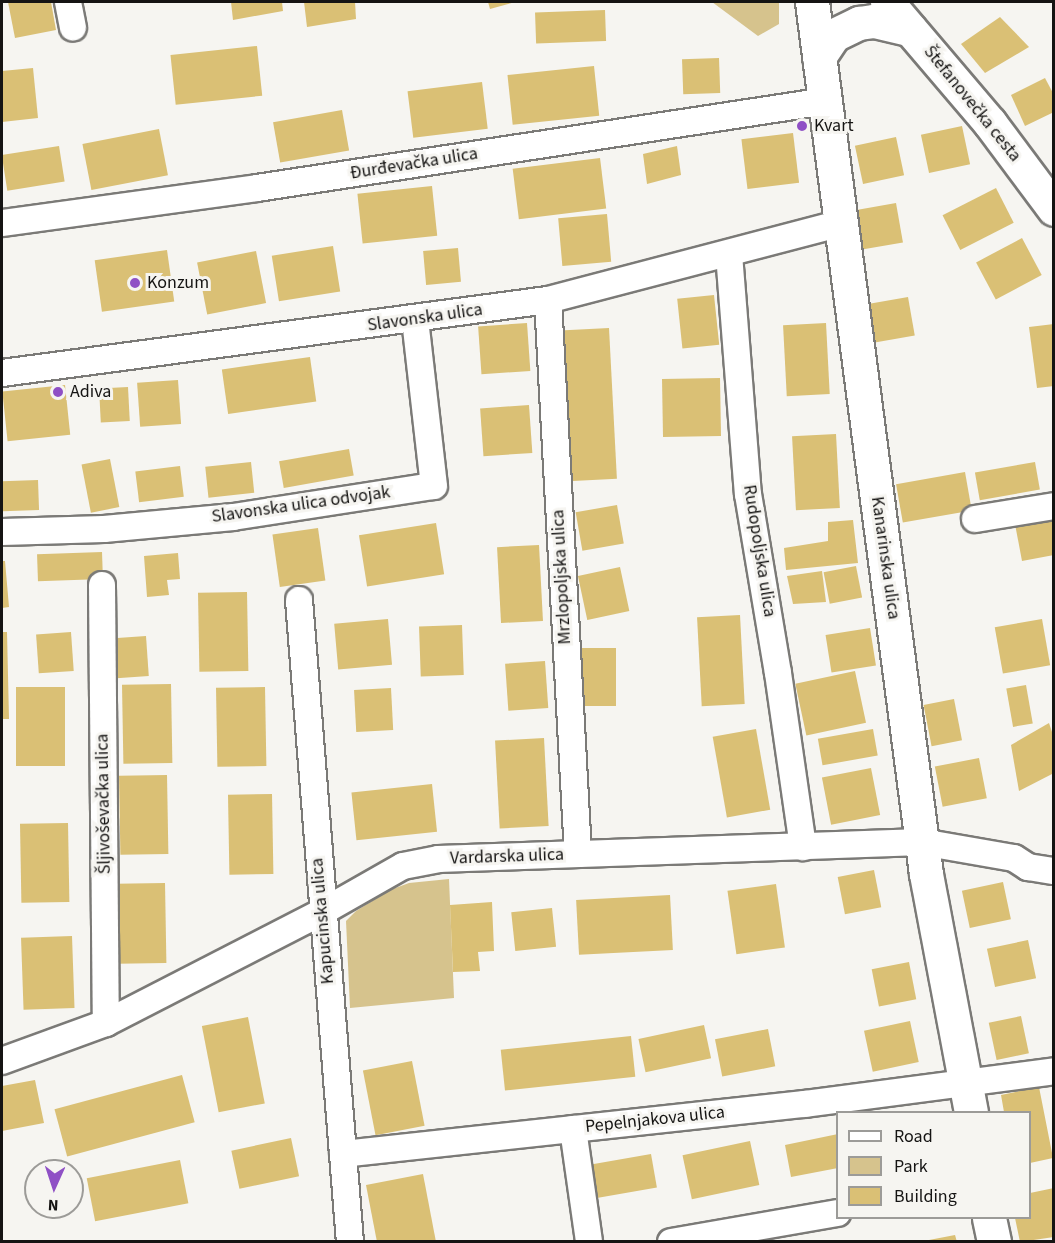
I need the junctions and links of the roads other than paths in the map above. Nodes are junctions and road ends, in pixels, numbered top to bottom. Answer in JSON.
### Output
{"nodes":[{"id":1,"x":68,"y":2,"type":"edge"},
{"id":2,"x":812,"y":2,"type":"edge"},
{"id":3,"x":887,"y":2,"type":"edge"},
{"id":4,"x":73,"y":28,"type":"dead end"},
{"id":5,"x":910,"y":29,"type":"junction"},
{"id":6,"x":819,"y":57,"type":"junction"},
{"id":7,"x":826,"y":101,"type":"junction"},
{"id":8,"x":1053,"y":209,"type":"edge"},
{"id":9,"x":2,"y":223,"type":"edge"},
{"id":10,"x":841,"y":223,"type":"junction"},
{"id":11,"x":729,"y":254,"type":"junction"},
{"id":12,"x":548,"y":300,"type":"junction"},
{"id":13,"x":415,"y":319,"type":"junction"},
{"id":14,"x":2,"y":373,"type":"edge"},
{"id":15,"x":1053,"y":506,"type":"edge"},
{"id":16,"x":975,"y":519,"type":"dead end"},
{"id":17,"x":2,"y":532,"type":"edge"},
{"id":18,"x":102,"y":585,"type":"dead end"},
{"id":19,"x":299,"y":600,"type":"dead end"},
{"id":20,"x":922,"y":842,"type":"junction"},
{"id":21,"x":803,"y":847,"type":"junction"},
{"id":22,"x":578,"y":854,"type":"junction"},
{"id":23,"x":1053,"y":871,"type":"edge"},
{"id":24,"x":322,"y":912,"type":"junction"},
{"id":25,"x":106,"y":1023,"type":"junction"},
{"id":26,"x":2,"y":1061,"type":"edge"},
{"id":27,"x":1053,"y":1071,"type":"edge"},
{"id":28,"x":968,"y":1098,"type":"edge"},
{"id":29,"x":573,"y":1129,"type":"junction"},
{"id":30,"x":343,"y":1154,"type":"junction"},
{"id":31,"x":836,"y":1213,"type":"edge"},
{"id":32,"x":989,"y":1219,"type":"edge"},
{"id":33,"x":350,"y":1242,"type":"edge"},
{"id":34,"x":589,"y":1242,"type":"edge"},
{"id":35,"x":671,"y":1242,"type":"edge"},
{"id":36,"x":994,"y":1242,"type":"edge"}],
"edges":[{"from":1,"to":4,"type":"street"},
{"from":2,"to":6,"type":"street","name":"Kanarinska ulica"},
{"from":3,"to":5,"type":"street","name":"Štefanovečka cesta"},
{"from":5,"to":6,"type":"street"},
{"from":5,"to":8,"type":"street","name":"Štefanovečka cesta"},
{"from":6,"to":7,"type":"street","name":"Kanarinska ulica"},
{"from":7,"to":9,"type":"street","name":"Đurđevačka ulica"},
{"from":7,"to":10,"type":"street","name":"Kanarinska ulica"},
{"from":10,"to":11,"type":"street","name":"Slavonska ulica"},
{"from":10,"to":20,"type":"street","name":"Kanarinska ulica"},
{"from":11,"to":12,"type":"street","name":"Slavonska ulica"},
{"from":11,"to":21,"type":"street","name":"Rudopoljska ulica"},
{"from":12,"to":13,"type":"street","name":"Slavonska ulica"},
{"from":12,"to":22,"type":"street","name":"Mrzlopoljska ulica"},
{"from":13,"to":14,"type":"street","name":"Slavonska ulica"},
{"from":13,"to":17,"type":"street","name":"Slavonska ulica odvojak"},
{"from":15,"to":16,"type":"street"},
{"from":18,"to":25,"type":"street","name":"Šljivoševačka ulica"},
{"from":19,"to":24,"type":"street","name":"Kapucinska ulica"},
{"from":20,"to":21,"type":"street","name":"Vardarska ulica"},
{"from":20,"to":23,"type":"street","name":"Vardarska ulica"},
{"from":20,"to":28,"type":"street","name":"Kanarinska ulica"},
{"from":21,"to":22,"type":"street","name":"Vardarska ulica"},
{"from":22,"to":24,"type":"street","name":"Vardarska ulica"},
{"from":24,"to":25,"type":"street","name":"Vardarska ulica"},
{"from":24,"to":30,"type":"street","name":"Kapucinska ulica"},
{"from":25,"to":26,"type":"street","name":"Vardarska ulica"},
{"from":27,"to":28,"type":"street","name":"Pepelnjakova ulica"},
{"from":28,"to":29,"type":"street","name":"Pepelnjakova ulica"},
{"from":29,"to":30,"type":"street","name":"Pepelnjakova ulica"},
{"from":29,"to":34,"type":"street"},
{"from":30,"to":33,"type":"street","name":"Kapucinska ulica"},
{"from":31,"to":35,"type":"street"},
{"from":32,"to":36,"type":"street"}]}
